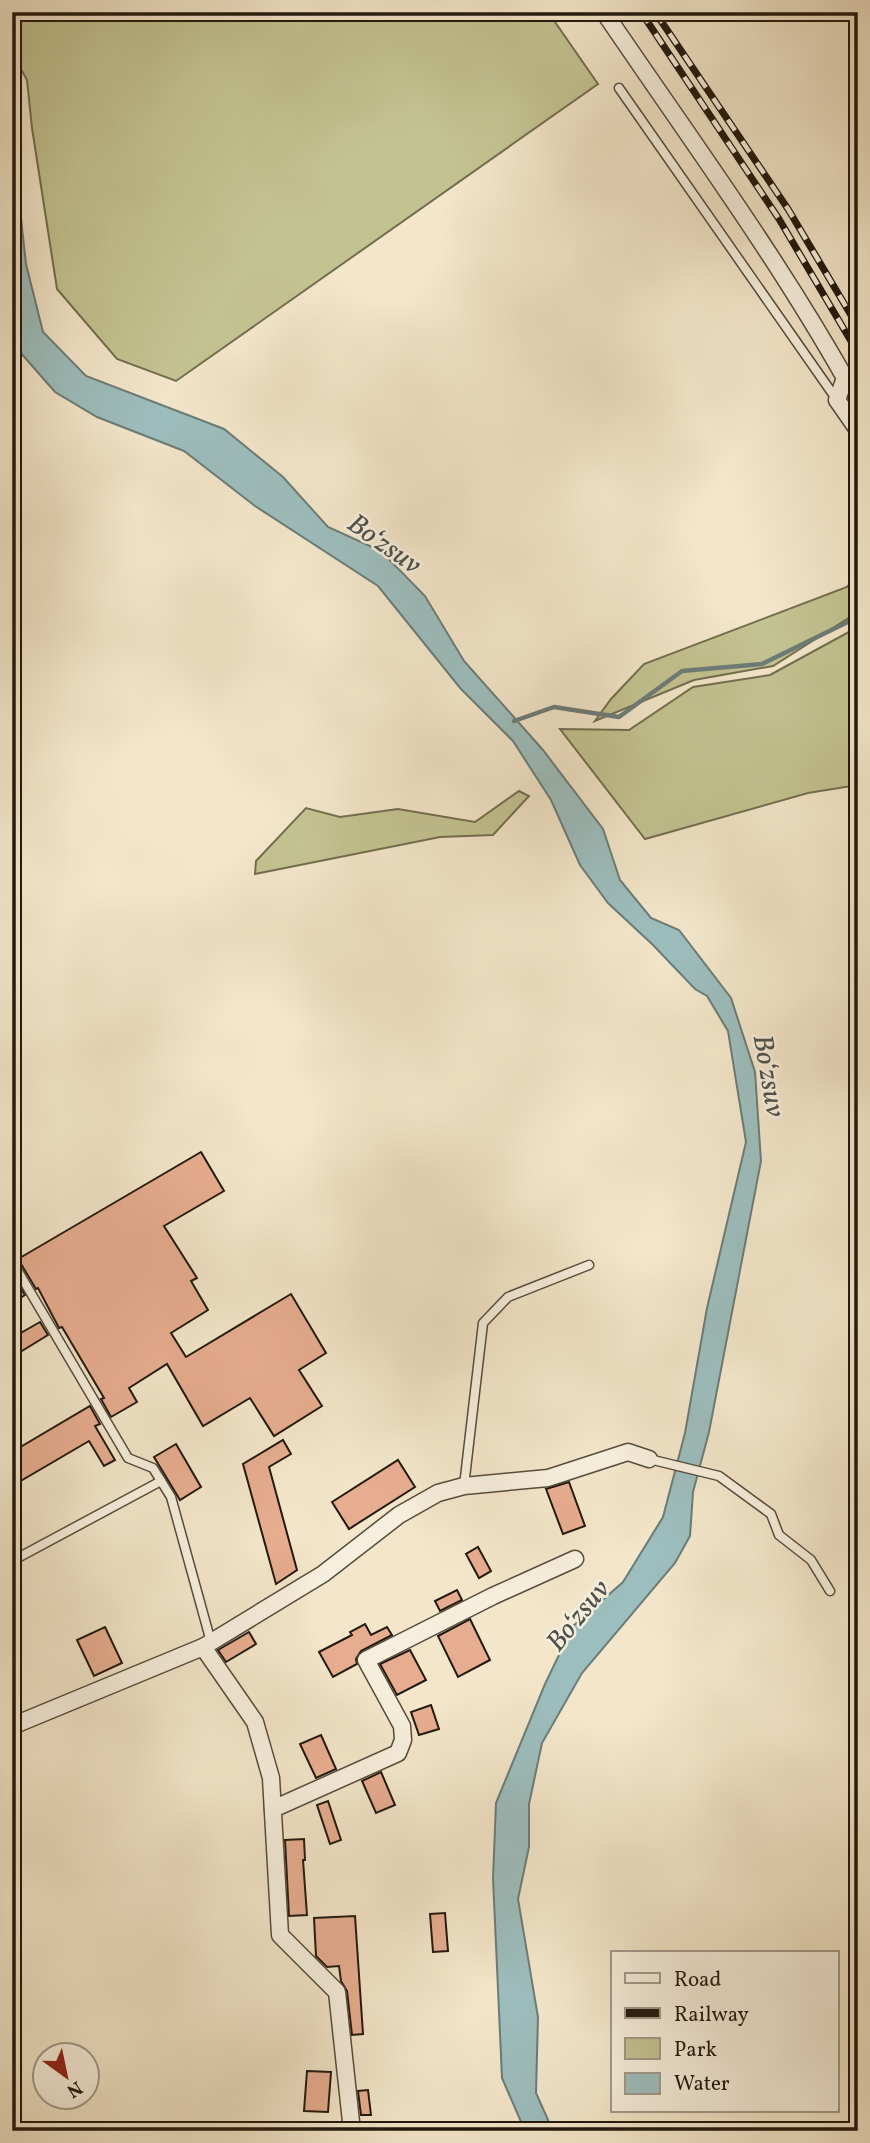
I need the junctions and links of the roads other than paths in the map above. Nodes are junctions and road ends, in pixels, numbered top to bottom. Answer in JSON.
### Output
{"nodes":[{"id":1,"x":604,"y":12,"type":"edge"},
{"id":2,"x":619,"y":88,"type":"dead end"},
{"id":3,"x":838,"y":400,"type":"junction"},
{"id":4,"x":858,"y":430,"type":"edge"},
{"id":5,"x":12,"y":1261,"type":"edge"},
{"id":6,"x":589,"y":1265,"type":"dead end"},
{"id":7,"x":649,"y":1459,"type":"joint"},
{"id":8,"x":161,"y":1481,"type":"junction"},
{"id":9,"x":464,"y":1486,"type":"junction"},
{"id":10,"x":575,"y":1559,"type":"dead end"},
{"id":11,"x":12,"y":1561,"type":"edge"},
{"id":12,"x":830,"y":1591,"type":"dead end"},
{"id":13,"x":207,"y":1645,"type":"junction"},
{"id":14,"x":12,"y":1726,"type":"edge"},
{"id":15,"x":273,"y":1809,"type":"junction"},
{"id":16,"x":352,"y":2131,"type":"edge"}],
"edges":[{"from":1,"to":3,"type":"street"},
{"from":2,"to":3,"type":"lane"},
{"from":3,"to":4,"type":"street"},
{"from":5,"to":8,"type":"lane"},
{"from":6,"to":9,"type":"lane"},
{"from":7,"to":9,"type":"street"},
{"from":7,"to":12,"type":"lane"},
{"from":8,"to":11,"type":"lane"},
{"from":8,"to":13,"type":"lane"},
{"from":9,"to":13,"type":"street"},
{"from":10,"to":15,"type":"street"},
{"from":13,"to":14,"type":"street"},
{"from":13,"to":15,"type":"street"},
{"from":15,"to":16,"type":"street"}]}
